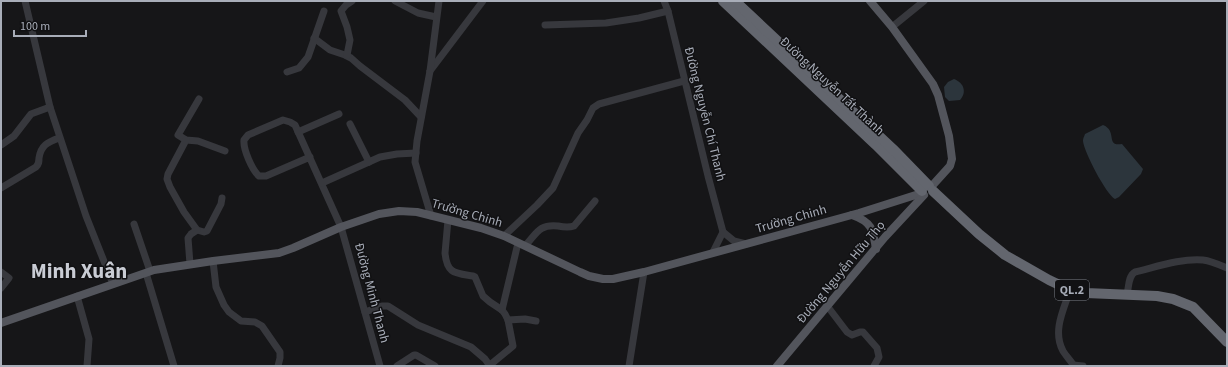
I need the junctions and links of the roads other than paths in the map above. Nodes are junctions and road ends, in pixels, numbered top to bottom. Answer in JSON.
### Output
{"nodes":[{"id":1,"x":25,"y":1,"type":"edge"},
{"id":2,"x":352,"y":1,"type":"edge"},
{"id":3,"x":395,"y":1,"type":"edge"},
{"id":4,"x":439,"y":1,"type":"edge"},
{"id":5,"x":483,"y":1,"type":"edge"},
{"id":6,"x":664,"y":1,"type":"edge"},
{"id":7,"x":723,"y":1,"type":"edge"},
{"id":8,"x":736,"y":1,"type":"edge"},
{"id":9,"x":870,"y":1,"type":"edge"},
{"id":10,"x":924,"y":1,"type":"edge"},
{"id":11,"x":324,"y":11,"type":"dead end"},
{"id":12,"x":668,"y":11,"type":"junction"},
{"id":13,"x":436,"y":17,"type":"junction"},
{"id":14,"x":545,"y":25,"type":"dead end"},
{"id":15,"x":892,"y":27,"type":"junction"},
{"id":16,"x":314,"y":38,"type":"junction"},
{"id":17,"x":347,"y":55,"type":"junction"},
{"id":18,"x":430,"y":71,"type":"junction"},
{"id":19,"x":287,"y":72,"type":"dead end"},
{"id":20,"x":684,"y":81,"type":"junction"},
{"id":21,"x":199,"y":99,"type":"dead end"},
{"id":22,"x":50,"y":107,"type":"junction"},
{"id":23,"x":339,"y":114,"type":"dead end"},
{"id":24,"x":421,"y":117,"type":"junction"},
{"id":25,"x":350,"y":124,"type":"dead end"},
{"id":26,"x":298,"y":132,"type":"junction"},
{"id":27,"x":59,"y":138,"type":"junction"},
{"id":28,"x":186,"y":140,"type":"junction"},
{"id":29,"x":1,"y":145,"type":"edge"},
{"id":30,"x":225,"y":151,"type":"dead end"},
{"id":31,"x":416,"y":153,"type":"junction"},
{"id":32,"x":310,"y":158,"type":"junction"},
{"id":33,"x":368,"y":162,"type":"junction"},
{"id":34,"x":322,"y":183,"type":"junction"},
{"id":35,"x":1,"y":188,"type":"edge"},
{"id":36,"x":927,"y":190,"type":"junction"},
{"id":37,"x":222,"y":198,"type":"dead end"},
{"id":38,"x":594,"y":201,"type":"dead end"},
{"id":39,"x":852,"y":215,"type":"junction"},
{"id":40,"x":431,"y":216,"type":"junction"},
{"id":41,"x":448,"y":220,"type":"junction"},
{"id":42,"x":134,"y":224,"type":"dead end"},
{"id":43,"x":342,"y":227,"type":"junction"},
{"id":44,"x":197,"y":230,"type":"junction"},
{"id":45,"x":723,"y":232,"type":"junction"},
{"id":46,"x":504,"y":236,"type":"junction"},
{"id":47,"x":521,"y":244,"type":"junction"},
{"id":48,"x":746,"y":244,"type":"junction"},
{"id":49,"x":876,"y":249,"type":"junction"},
{"id":50,"x":713,"y":252,"type":"junction"},
{"id":51,"x":213,"y":261,"type":"junction"},
{"id":52,"x":190,"y":264,"type":"junction"},
{"id":53,"x":1227,"y":268,"type":"edge"},
{"id":54,"x":1,"y":272,"type":"edge"},
{"id":55,"x":148,"y":272,"type":"junction"},
{"id":56,"x":644,"y":272,"type":"junction"},
{"id":57,"x":113,"y":284,"type":"junction"},
{"id":58,"x":1,"y":288,"type":"edge"},
{"id":59,"x":1070,"y":290,"type":"junction"},
{"id":60,"x":1127,"y":294,"type":"junction"},
{"id":61,"x":77,"y":296,"type":"junction"},
{"id":62,"x":828,"y":307,"type":"junction"},
{"id":63,"x":502,"y":310,"type":"junction"},
{"id":64,"x":365,"y":312,"type":"junction"},
{"id":65,"x":508,"y":320,"type":"junction"},
{"id":66,"x":536,"y":321,"type":"dead end"},
{"id":67,"x":1,"y":323,"type":"edge"},
{"id":68,"x":1227,"y":342,"type":"edge"},
{"id":69,"x":1074,"y":365,"type":"edge"},
{"id":70,"x":87,"y":366,"type":"edge"},
{"id":71,"x":174,"y":366,"type":"edge"},
{"id":72,"x":278,"y":366,"type":"edge"},
{"id":73,"x":380,"y":366,"type":"edge"},
{"id":74,"x":397,"y":366,"type":"edge"},
{"id":75,"x":435,"y":366,"type":"edge"},
{"id":76,"x":490,"y":366,"type":"edge"},
{"id":77,"x":629,"y":366,"type":"edge"},
{"id":78,"x":777,"y":366,"type":"edge"},
{"id":79,"x":874,"y":366,"type":"edge"},
{"id":80,"x":1083,"y":366,"type":"edge"}],
"edges":[{"from":1,"to":22,"type":"street"},
{"from":2,"to":17,"type":"street"},
{"from":3,"to":13,"type":"street"},
{"from":4,"to":13,"type":"street"},
{"from":5,"to":18,"type":"street"},
{"from":6,"to":12,"type":"street","name":"Đường Nguyễn Chí Thanh"},
{"from":7,"to":36,"type":"highway","name":"Đường Nguyễn Tất Thành","number":"QL.2"},
{"from":8,"to":36,"type":"highway","name":"Đường Nguyễn Tất Thành","number":"QL.2"},
{"from":9,"to":15,"type":"main road","name":"Đường Nguyễn Hữu Thọ"},
{"from":10,"to":15,"type":"street"},
{"from":11,"to":16,"type":"street"},
{"from":12,"to":14,"type":"street"},
{"from":12,"to":20,"type":"street","name":"Đường Nguyễn Chí Thanh"},
{"from":13,"to":18,"type":"street"},
{"from":15,"to":36,"type":"main road","name":"Đường Nguyễn Hữu Thọ"},
{"from":16,"to":17,"type":"street"},
{"from":16,"to":19,"type":"street"},
{"from":17,"to":24,"type":"street"},
{"from":18,"to":24,"type":"street"},
{"from":20,"to":45,"type":"street","name":"Đường Nguyễn Chí Thanh"},
{"from":20,"to":46,"type":"street"},
{"from":21,"to":28,"type":"street"},
{"from":22,"to":27,"type":"street"},
{"from":22,"to":29,"type":"street"},
{"from":23,"to":26,"type":"street"},
{"from":24,"to":31,"type":"street"},
{"from":25,"to":33,"type":"street"},
{"from":26,"to":32,"type":"street","name":"Đường Minh Thanh"},
{"from":26,"to":32,"type":"street"},
{"from":27,"to":35,"type":"street"},
{"from":27,"to":57,"type":"street"},
{"from":28,"to":30,"type":"street"},
{"from":28,"to":44,"type":"street"},
{"from":31,"to":33,"type":"street"},
{"from":31,"to":40,"type":"street"},
{"from":32,"to":34,"type":"street","name":"Đường Minh Thanh"},
{"from":33,"to":34,"type":"street"},
{"from":34,"to":43,"type":"street","name":"Đường Minh Thanh"},
{"from":36,"to":39,"type":"main road","name":"Trường Chinh"},
{"from":36,"to":49,"type":"main road","name":"Đường Nguyễn Hữu Thọ"},
{"from":36,"to":59,"type":"highway","number":"QL.2"},
{"from":37,"to":44,"type":"street"},
{"from":38,"to":47,"type":"street"},
{"from":39,"to":48,"type":"main road","name":"Trường Chinh"},
{"from":39,"to":49,"type":"main road"},
{"from":40,"to":41,"type":"main road","name":"Trường Chinh"},
{"from":40,"to":43,"type":"main road","name":"Trường Chinh"},
{"from":41,"to":46,"type":"main road","name":"Trường Chinh"},
{"from":41,"to":63,"type":"street"},
{"from":42,"to":55,"type":"street"},
{"from":43,"to":51,"type":"main road","name":"Trường Chinh"},
{"from":43,"to":64,"type":"street","name":"Đường Minh Thanh"},
{"from":44,"to":52,"type":"street"},
{"from":45,"to":48,"type":"street"},
{"from":45,"to":50,"type":"street"},
{"from":46,"to":47,"type":"main road","name":"Trường Chinh"},
{"from":47,"to":56,"type":"main road","name":"Trường Chinh"},
{"from":47,"to":63,"type":"street"},
{"from":48,"to":50,"type":"main road","name":"Trường Chinh"},
{"from":49,"to":62,"type":"main road","name":"Đường Nguyễn Hữu Thọ"},
{"from":50,"to":56,"type":"main road","name":"Trường Chinh"},
{"from":51,"to":52,"type":"main road","name":"Trường Chinh"},
{"from":51,"to":72,"type":"street"},
{"from":52,"to":55,"type":"main road","name":"Trường Chinh"},
{"from":53,"to":60,"type":"street"},
{"from":54,"to":58,"type":"street"},
{"from":55,"to":57,"type":"main road","name":"Trường Chinh"},
{"from":55,"to":71,"type":"street"},
{"from":56,"to":77,"type":"street"},
{"from":57,"to":61,"type":"main road","name":"Trường Chinh"},
{"from":59,"to":60,"type":"highway","number":"QL.2"},
{"from":59,"to":69,"type":"street"},
{"from":60,"to":68,"type":"highway","number":"QL.2"},
{"from":61,"to":67,"type":"main road","name":"Trường Chinh"},
{"from":61,"to":70,"type":"street"},
{"from":62,"to":78,"type":"main road","name":"Đường Nguyễn Hữu Thọ"},
{"from":62,"to":79,"type":"street"},
{"from":63,"to":65,"type":"street"},
{"from":64,"to":73,"type":"street","name":"Đường Minh Thanh"},
{"from":64,"to":76,"type":"street"},
{"from":65,"to":66,"type":"street"},
{"from":65,"to":76,"type":"street"},
{"from":69,"to":80,"type":"street"},
{"from":74,"to":75,"type":"street"}]}
